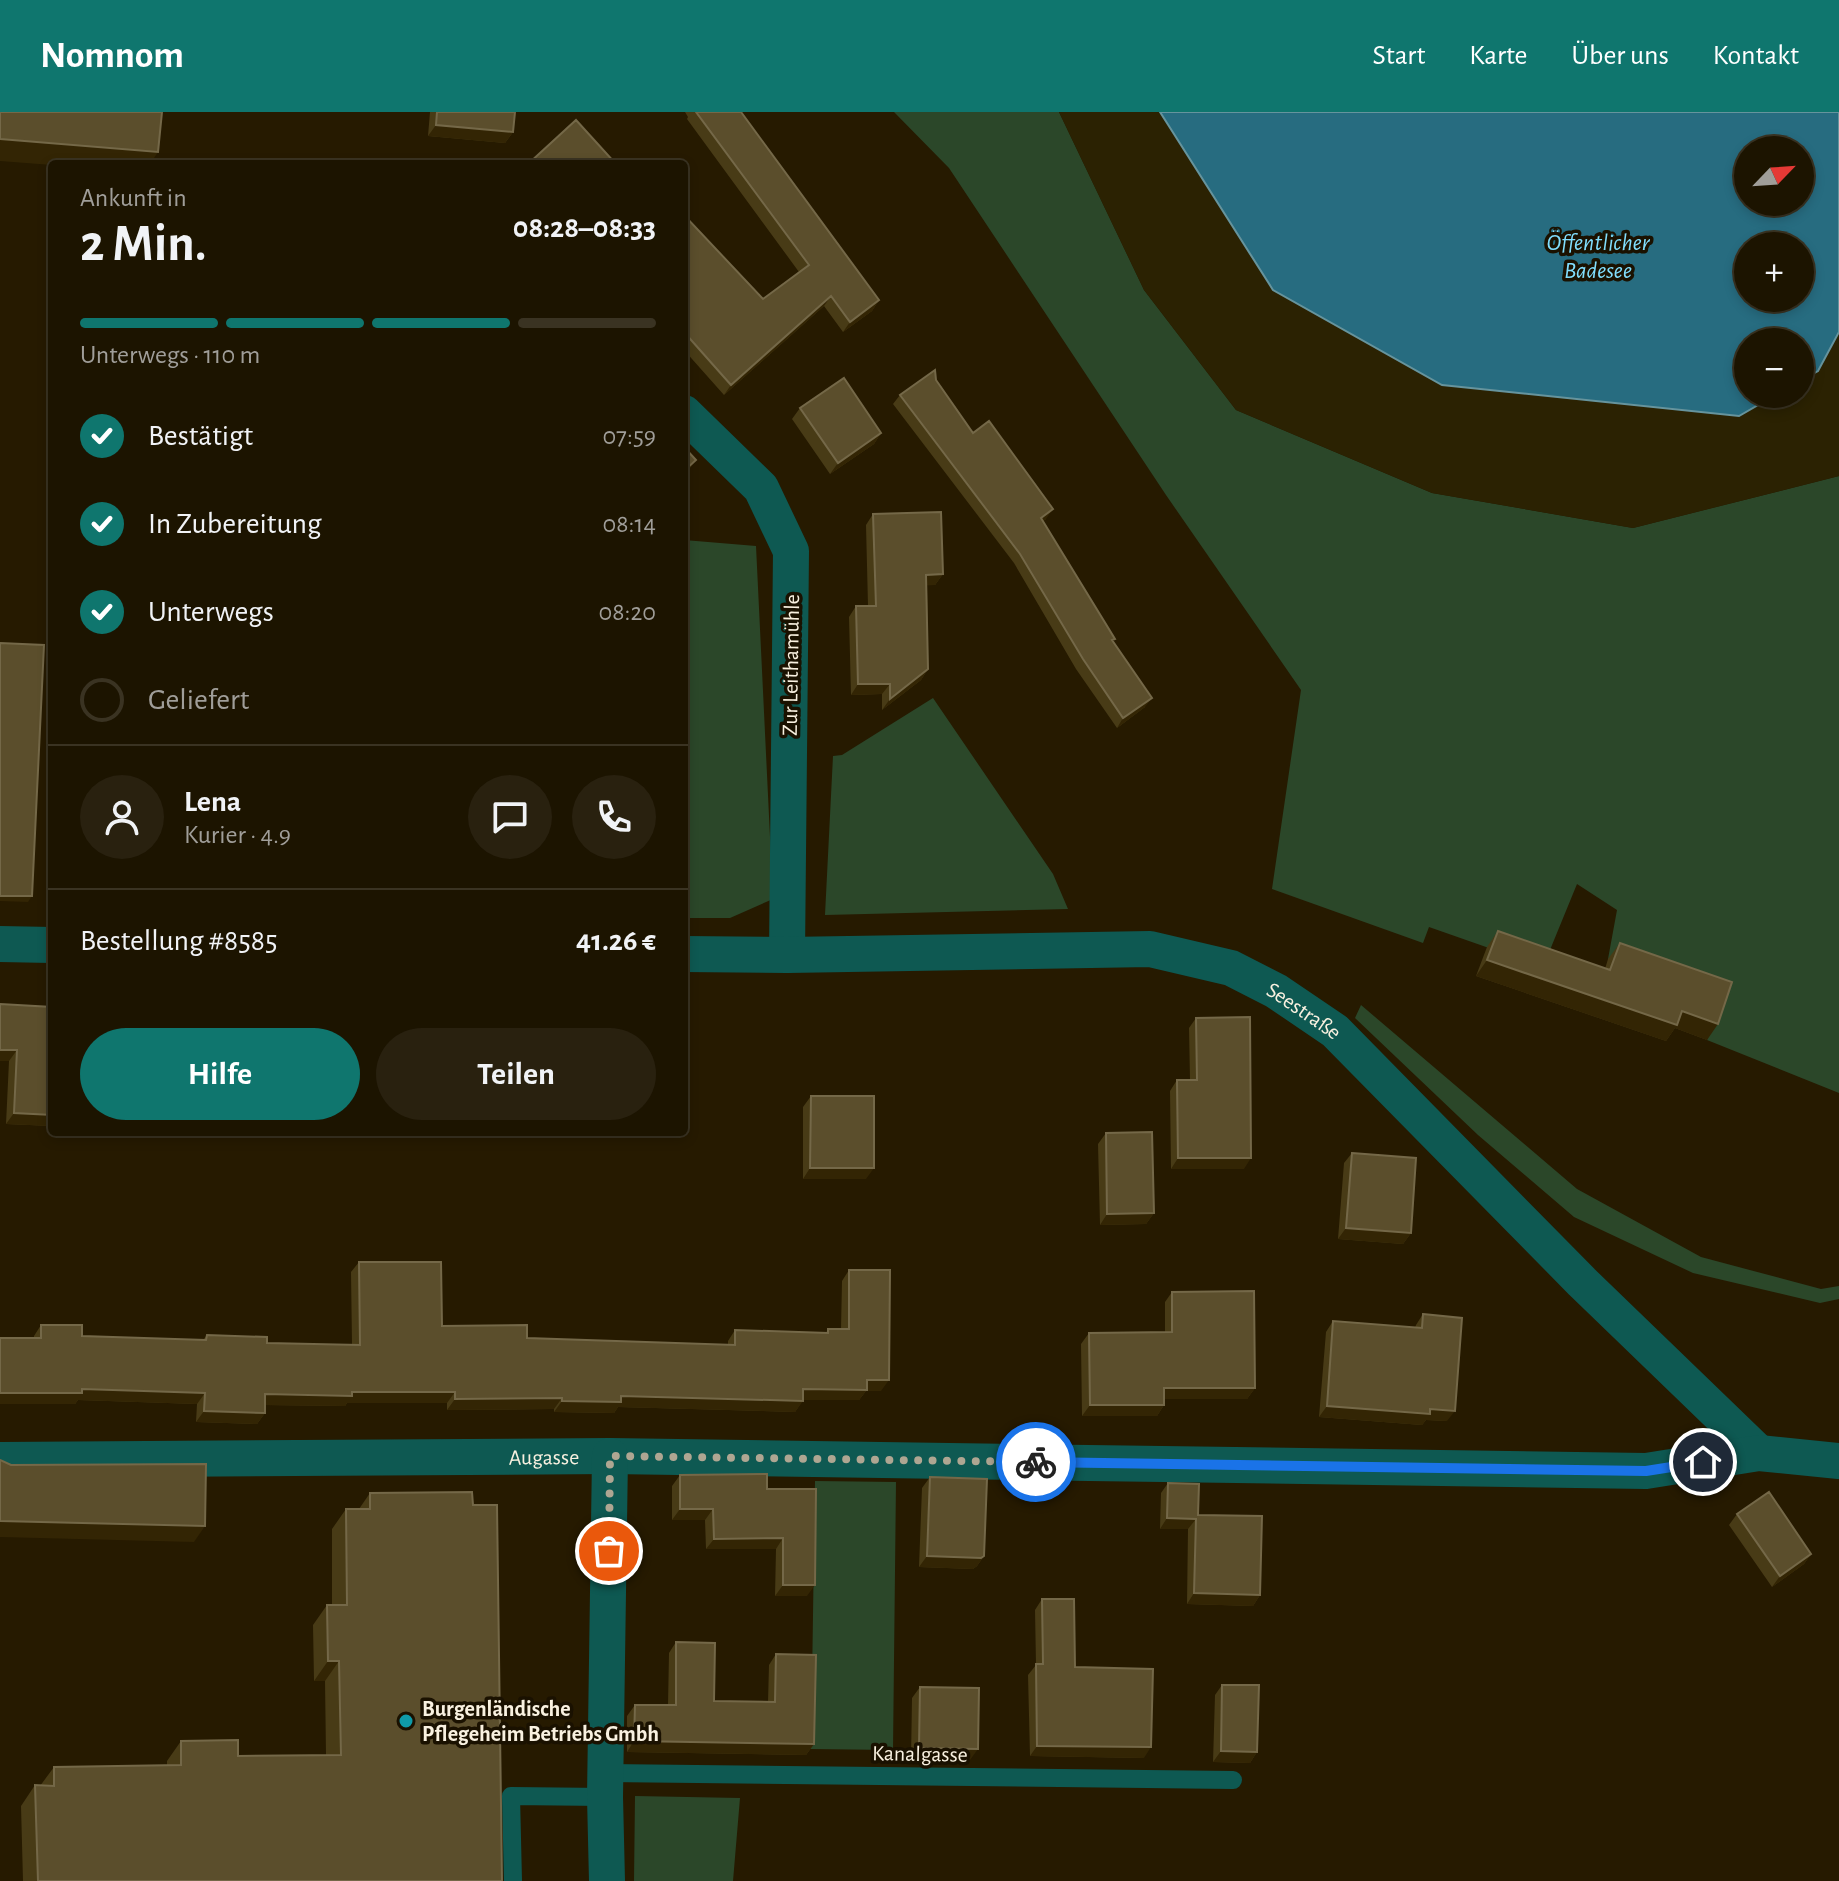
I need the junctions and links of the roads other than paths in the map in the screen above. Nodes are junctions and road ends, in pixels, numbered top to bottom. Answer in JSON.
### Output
{"nodes":[{"id":1,"x":688,"y":417,"type":"edge"},
{"id":2,"x":0,"y":944,"type":"edge"},
{"id":3,"x":48,"y":945,"type":"edge"},
{"id":4,"x":688,"y":954,"type":"edge"},
{"id":5,"x":787,"y":955,"type":"junction"},
{"id":6,"x":1759,"y":1453,"type":"junction"},
{"id":7,"x":610,"y":1456,"type":"junction"},
{"id":8,"x":0,"y":1460,"type":"edge"},
{"id":9,"x":1839,"y":1461,"type":"edge"},
{"id":10,"x":1233,"y":1780,"type":"dead end"},
{"id":11,"x":605,"y":1785,"type":"junction"},
{"id":12,"x":513,"y":1881,"type":"edge"},
{"id":13,"x":607,"y":1881,"type":"edge"}],
"edges":[{"from":1,"to":5,"type":"street","name":"Zur Leithamühle"},
{"from":2,"to":3,"type":"street"},
{"from":4,"to":5,"type":"street","name":"Seestraße"},
{"from":5,"to":6,"type":"street","name":"Seestraße"},
{"from":6,"to":7,"type":"street","name":"Augasse"},
{"from":6,"to":9,"type":"street","name":"Augasse"},
{"from":7,"to":8,"type":"street","name":"Augasse"},
{"from":7,"to":11,"type":"street"},
{"from":10,"to":11,"type":"lane","name":"Kanalgasse"},
{"from":11,"to":12,"type":"lane","name":"Kanalgasse"},
{"from":11,"to":13,"type":"street"}]}
